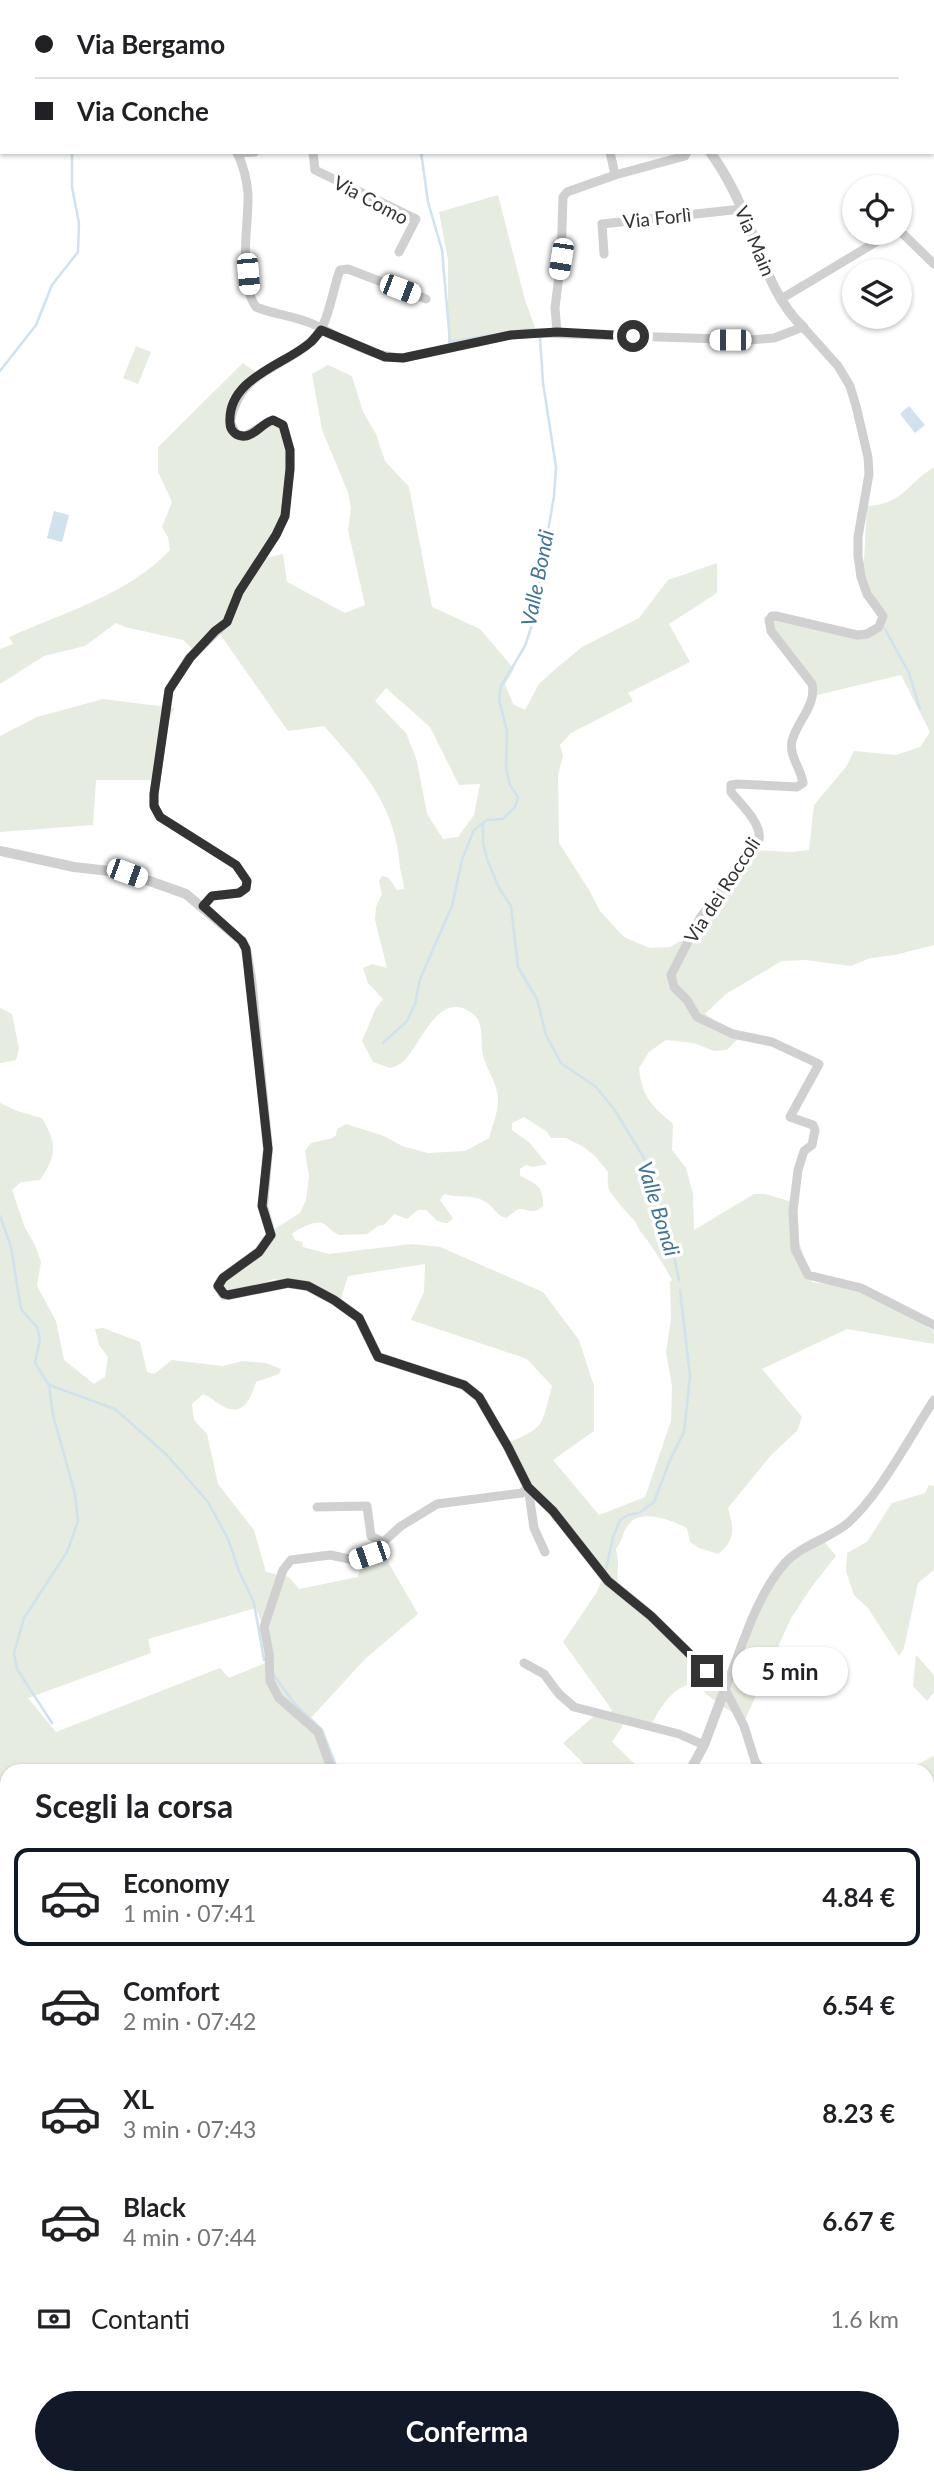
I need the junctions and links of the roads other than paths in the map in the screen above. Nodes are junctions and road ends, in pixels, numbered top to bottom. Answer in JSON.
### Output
{"nodes":[{"id":1,"x":237,"y":154,"type":"edge"},
{"id":2,"x":313,"y":154,"type":"edge"},
{"id":3,"x":610,"y":154,"type":"edge"},
{"id":4,"x":686,"y":154,"type":"edge"},
{"id":5,"x":711,"y":154,"type":"edge"},
{"id":6,"x":615,"y":175,"type":"junction"},
{"id":7,"x":742,"y":209,"type":"junction"},
{"id":8,"x":912,"y":243,"type":"edge"},
{"id":9,"x":871,"y":245,"type":"edge"},
{"id":10,"x":399,"y":252,"type":"dead end"},
{"id":11,"x":604,"y":254,"type":"dead end"},
{"id":12,"x":934,"y":264,"type":"edge"},
{"id":13,"x":426,"y":299,"type":"dead end"},
{"id":14,"x":781,"y":299,"type":"junction"},
{"id":15,"x":803,"y":327,"type":"junction"},
{"id":16,"x":321,"y":330,"type":"junction"},
{"id":17,"x":557,"y":332,"type":"junction"},
{"id":18,"x":0,"y":851,"type":"edge"},
{"id":19,"x":203,"y":906,"type":"junction"},
{"id":20,"x":934,"y":1325,"type":"edge"},
{"id":21,"x":934,"y":1400,"type":"edge"},
{"id":22,"x":528,"y":1487,"type":"junction"},
{"id":23,"x":317,"y":1507,"type":"dead end"},
{"id":24,"x":384,"y":1543,"type":"junction"},
{"id":25,"x":545,"y":1552,"type":"dead end"},
{"id":26,"x":524,"y":1663,"type":"dead end"},
{"id":27,"x":725,"y":1689,"type":"junction"},
{"id":28,"x":704,"y":1745,"type":"junction"},
{"id":29,"x":329,"y":1764,"type":"edge"},
{"id":30,"x":694,"y":1764,"type":"edge"},
{"id":31,"x":757,"y":1764,"type":"edge"}],
"edges":[{"from":1,"to":16,"type":"street"},
{"from":2,"to":10,"type":"street","name":"Via Como"},
{"from":3,"to":6,"type":"street"},
{"from":4,"to":6,"type":"street"},
{"from":5,"to":7,"type":"street","name":"Via Main"},
{"from":6,"to":17,"type":"street"},
{"from":7,"to":11,"type":"street","name":"Via Forlì"},
{"from":7,"to":14,"type":"street","name":"Via Main"},
{"from":8,"to":12,"type":"street"},
{"from":9,"to":14,"type":"street"},
{"from":13,"to":16,"type":"street"},
{"from":14,"to":15,"type":"street","name":"Via Main"},
{"from":15,"to":17,"type":"street"},
{"from":15,"to":20,"type":"street","name":"Via dei Roccoli"},
{"from":16,"to":17,"type":"street"},
{"from":16,"to":19,"type":"street"},
{"from":18,"to":19,"type":"street"},
{"from":19,"to":22,"type":"street"},
{"from":21,"to":27,"type":"street"},
{"from":22,"to":24,"type":"street"},
{"from":22,"to":25,"type":"street"},
{"from":22,"to":27,"type":"street"},
{"from":23,"to":24,"type":"street"},
{"from":24,"to":29,"type":"street"},
{"from":26,"to":28,"type":"street"},
{"from":27,"to":28,"type":"street"},
{"from":27,"to":31,"type":"street"},
{"from":28,"to":30,"type":"street"}]}
